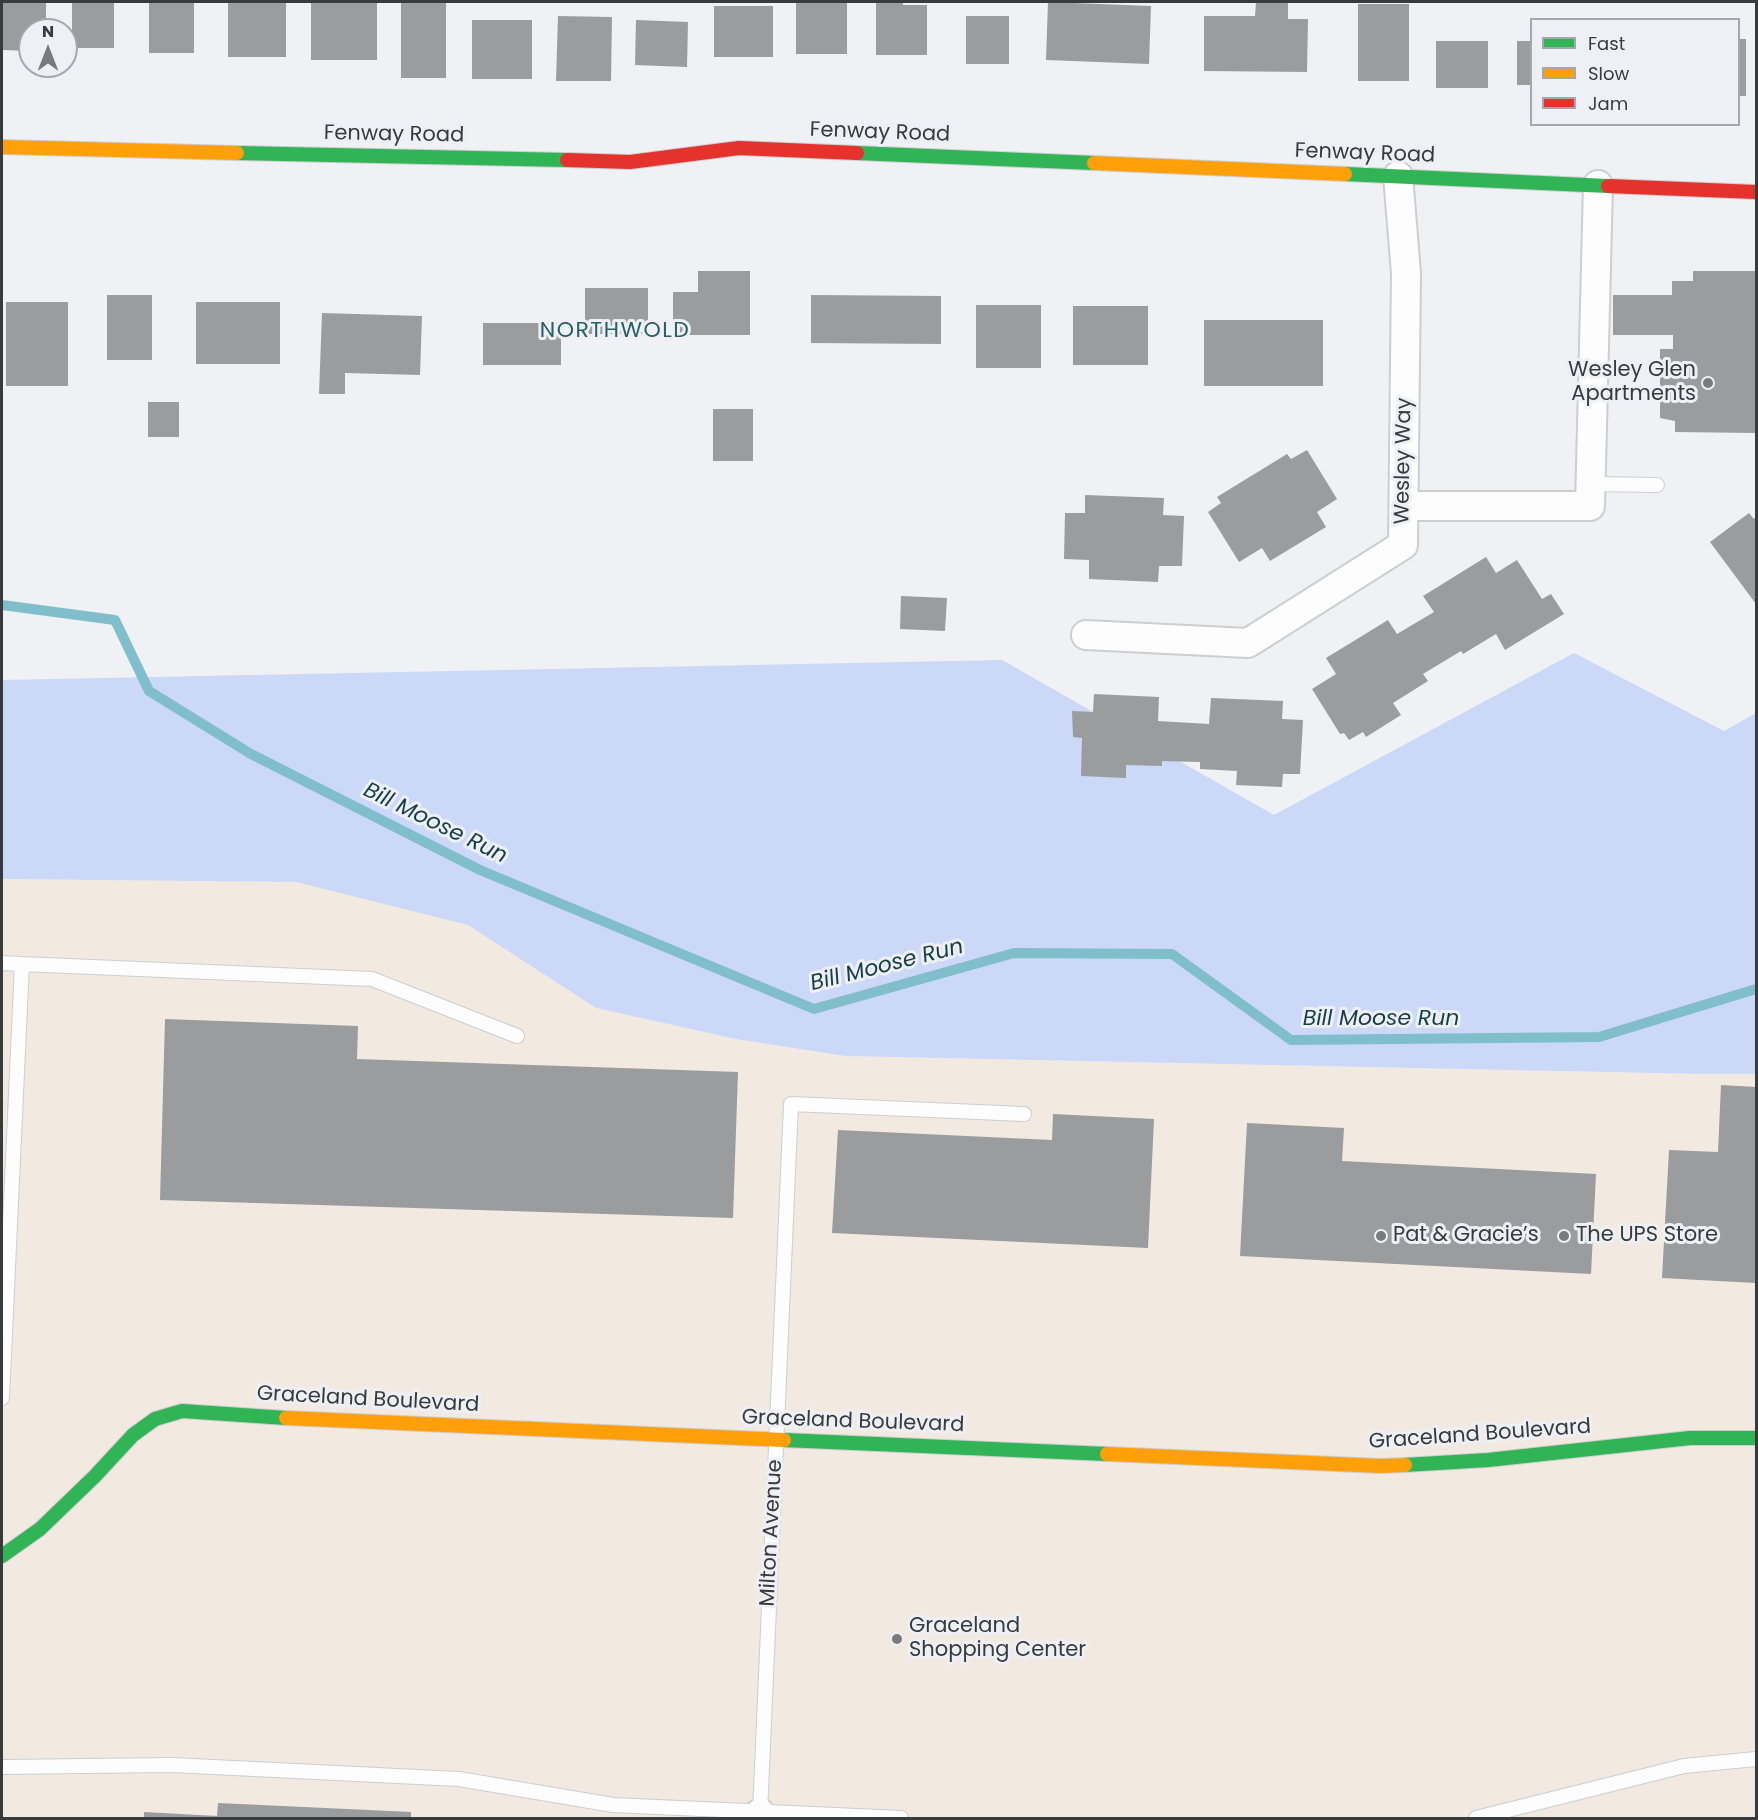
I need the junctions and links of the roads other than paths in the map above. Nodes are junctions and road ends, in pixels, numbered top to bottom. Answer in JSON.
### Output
{"nodes":[{"id":1,"x":2,"y":147,"type":"edge"},
{"id":2,"x":1398,"y":176,"type":"junction"},
{"id":3,"x":1598,"y":185,"type":"junction"},
{"id":4,"x":1756,"y":192,"type":"edge"},
{"id":5,"x":1590,"y":484,"type":"junction"},
{"id":6,"x":1657,"y":485,"type":"dead end"},
{"id":7,"x":1404,"y":506,"type":"junction"},
{"id":8,"x":1086,"y":635,"type":"dead end"},
{"id":9,"x":2,"y":963,"type":"edge"},
{"id":10,"x":22,"y":964,"type":"junction"},
{"id":11,"x":517,"y":1036,"type":"dead end"},
{"id":12,"x":1024,"y":1114,"type":"dead end"},
{"id":13,"x":2,"y":1398,"type":"edge"},
{"id":14,"x":1756,"y":1438,"type":"edge"},
{"id":15,"x":777,"y":1440,"type":"junction"},
{"id":16,"x":2,"y":1556,"type":"edge"},
{"id":17,"x":1756,"y":1759,"type":"edge"},
{"id":18,"x":2,"y":1767,"type":"edge"},
{"id":19,"x":760,"y":1816,"type":"edge"},
{"id":20,"x":901,"y":1818,"type":"edge"},
{"id":21,"x":1476,"y":1818,"type":"edge"}],
"edges":[{"from":1,"to":2,"type":"street","name":"Fenway Road"},
{"from":2,"to":3,"type":"street","name":"Fenway Road"},
{"from":2,"to":7,"type":"street","name":"Wesley Way"},
{"from":3,"to":4,"type":"street","name":"Fenway Road"},
{"from":3,"to":5,"type":"street"},
{"from":5,"to":6,"type":"lane"},
{"from":5,"to":7,"type":"street"},
{"from":7,"to":8,"type":"street","name":"Wesley Way"},
{"from":9,"to":10,"type":"lane"},
{"from":10,"to":11,"type":"lane"},
{"from":10,"to":13,"type":"lane"},
{"from":12,"to":15,"type":"lane","name":"Milton Avenue"},
{"from":14,"to":15,"type":"street","name":"Graceland Boulevard"},
{"from":15,"to":16,"type":"street","name":"Graceland Boulevard"},
{"from":15,"to":19,"type":"lane","name":"Milton Avenue"},
{"from":17,"to":21,"type":"lane"},
{"from":18,"to":19,"type":"lane"},
{"from":19,"to":20,"type":"lane"}]}
